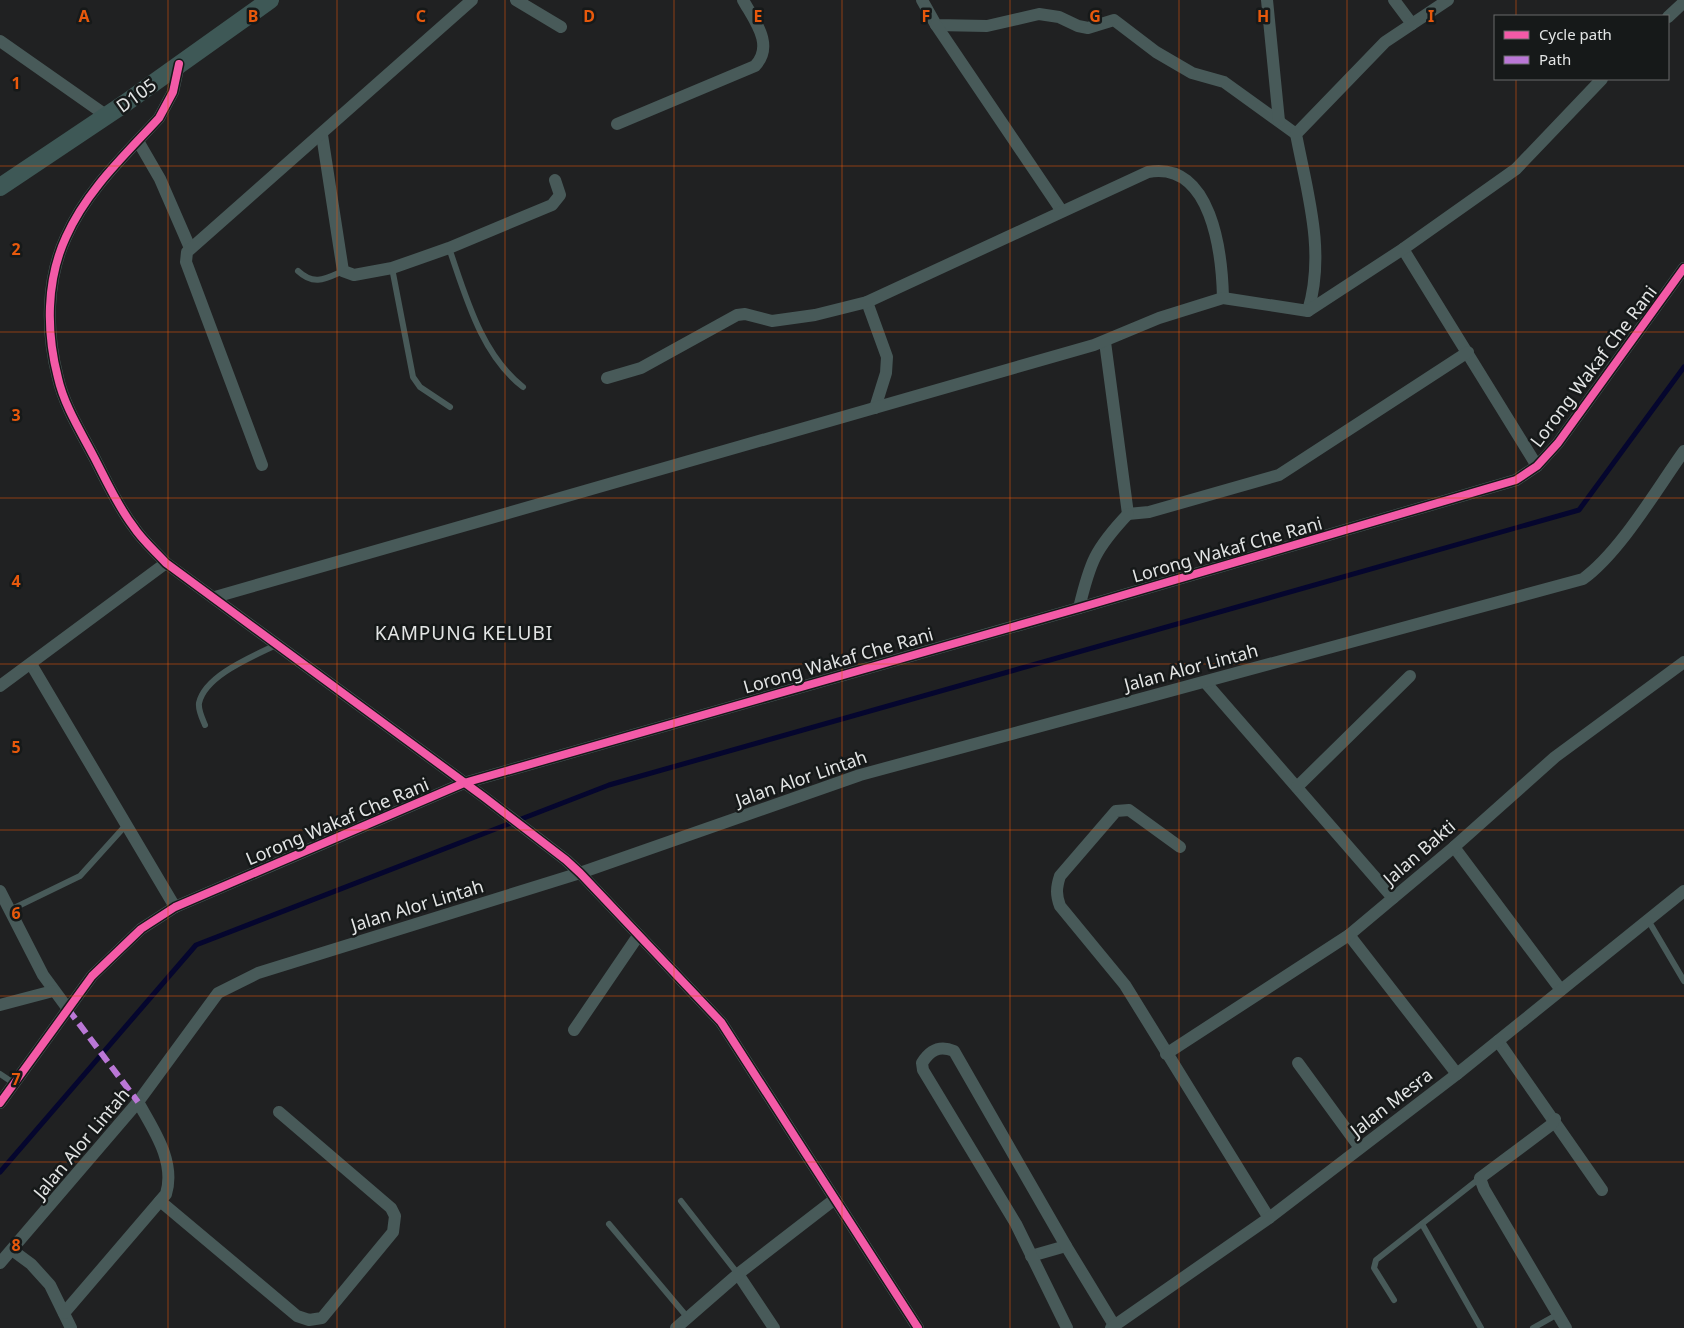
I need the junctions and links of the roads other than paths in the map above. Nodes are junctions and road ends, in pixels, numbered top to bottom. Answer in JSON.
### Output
{"nodes":[{"id":1,"x":270,"y":0,"type":"edge"},
{"id":2,"x":472,"y":0,"type":"edge"},
{"id":3,"x":516,"y":0,"type":"edge"},
{"id":4,"x":743,"y":0,"type":"edge"},
{"id":5,"x":922,"y":0,"type":"edge"},
{"id":6,"x":1267,"y":0,"type":"edge"},
{"id":7,"x":1394,"y":0,"type":"edge"},
{"id":8,"x":1448,"y":0,"type":"edge"},
{"id":9,"x":1684,"y":2,"type":"edge"},
{"id":10,"x":1669,"y":16,"type":"edge"},
{"id":11,"x":1412,"y":24,"type":"junction"},
{"id":12,"x":936,"y":25,"type":"junction"},
{"id":13,"x":561,"y":27,"type":"dead end"},
{"id":14,"x":0,"y":41,"type":"edge"},
{"id":15,"x":179,"y":64,"type":"junction"},
{"id":16,"x":1601,"y":80,"type":"edge"},
{"id":17,"x":107,"y":116,"type":"junction"},
{"id":18,"x":1279,"y":121,"type":"junction"},
{"id":19,"x":617,"y":124,"type":"dead end"},
{"id":20,"x":1296,"y":134,"type":"junction"},
{"id":21,"x":322,"y":135,"type":"junction"},
{"id":22,"x":138,"y":141,"type":"junction"},
{"id":23,"x":555,"y":180,"type":"dead end"},
{"id":24,"x":0,"y":187,"type":"edge"},
{"id":25,"x":1061,"y":210,"type":"junction"},
{"id":26,"x":190,"y":248,"type":"junction"},
{"id":27,"x":449,"y":248,"type":"junction"},
{"id":28,"x":1403,"y":250,"type":"junction"},
{"id":29,"x":392,"y":268,"type":"junction"},
{"id":30,"x":1684,"y":268,"type":"edge"},
{"id":31,"x":298,"y":271,"type":"dead end"},
{"id":32,"x":343,"y":271,"type":"junction"},
{"id":33,"x":1223,"y":298,"type":"junction"},
{"id":34,"x":868,"y":302,"type":"junction"},
{"id":35,"x":1308,"y":310,"type":"junction"},
{"id":36,"x":1105,"y":342,"type":"junction"},
{"id":37,"x":1468,"y":352,"type":"junction"},
{"id":38,"x":607,"y":378,"type":"dead end"},
{"id":39,"x":523,"y":387,"type":"dead end"},
{"id":40,"x":450,"y":407,"type":"dead end"},
{"id":41,"x":874,"y":408,"type":"junction"},
{"id":42,"x":1684,"y":451,"type":"edge"},
{"id":43,"x":262,"y":465,"type":"dead end"},
{"id":44,"x":1537,"y":466,"type":"junction"},
{"id":45,"x":1128,"y":514,"type":"junction"},
{"id":46,"x":166,"y":563,"type":"junction"},
{"id":47,"x":215,"y":597,"type":"junction"},
{"id":48,"x":1079,"y":608,"type":"junction"},
{"id":49,"x":279,"y":644,"type":"junction"},
{"id":50,"x":1684,"y":662,"type":"edge"},
{"id":51,"x":32,"y":664,"type":"junction"},
{"id":52,"x":1410,"y":676,"type":"dead end"},
{"id":53,"x":1204,"y":682,"type":"junction"},
{"id":54,"x":0,"y":686,"type":"edge"},
{"id":55,"x":205,"y":725,"type":"dead end"},
{"id":56,"x":464,"y":782,"type":"junction"},
{"id":57,"x":1297,"y":787,"type":"junction"},
{"id":58,"x":126,"y":825,"type":"junction"},
{"id":59,"x":1180,"y":847,"type":"dead end"},
{"id":60,"x":1454,"y":847,"type":"junction"},
{"id":61,"x":580,"y":874,"type":"junction"},
{"id":62,"x":0,"y":891,"type":"edge"},
{"id":63,"x":1684,"y":891,"type":"edge"},
{"id":64,"x":1394,"y":898,"type":"junction"},
{"id":65,"x":175,"y":907,"type":"junction"},
{"id":66,"x":10,"y":910,"type":"junction"},
{"id":67,"x":1648,"y":920,"type":"junction"},
{"id":68,"x":1349,"y":935,"type":"junction"},
{"id":69,"x":638,"y":936,"type":"junction"},
{"id":70,"x":1684,"y":981,"type":"edge"},
{"id":71,"x":1561,"y":990,"type":"junction"},
{"id":72,"x":53,"y":991,"type":"junction"},
{"id":73,"x":0,"y":1005,"type":"edge"},
{"id":74,"x":68,"y":1009,"type":"junction"},
{"id":75,"x":574,"y":1030,"type":"dead end"},
{"id":76,"x":1498,"y":1040,"type":"junction"},
{"id":77,"x":1166,"y":1054,"type":"junction"},
{"id":78,"x":1298,"y":1063,"type":"dead end"},
{"id":79,"x":0,"y":1074,"type":"edge"},
{"id":80,"x":1457,"y":1074,"type":"junction"},
{"id":81,"x":15,"y":1084,"type":"junction"},
{"id":82,"x":0,"y":1102,"type":"edge"},
{"id":83,"x":138,"y":1102,"type":"junction"},
{"id":84,"x":279,"y":1112,"type":"dead end"},
{"id":85,"x":1555,"y":1119,"type":"junction"},
{"id":86,"x":1360,"y":1148,"type":"junction"},
{"id":87,"x":1480,"y":1178,"type":"junction"},
{"id":88,"x":1602,"y":1190,"type":"dead end"},
{"id":89,"x":835,"y":1199,"type":"junction"},
{"id":90,"x":681,"y":1200,"type":"dead end"},
{"id":91,"x":160,"y":1201,"type":"junction"},
{"id":92,"x":1269,"y":1218,"type":"junction"},
{"id":93,"x":609,"y":1224,"type":"dead end"},
{"id":94,"x":1422,"y":1224,"type":"junction"},
{"id":95,"x":1066,"y":1246,"type":"junction"},
{"id":96,"x":12,"y":1250,"type":"junction"},
{"id":97,"x":1031,"y":1256,"type":"junction"},
{"id":98,"x":0,"y":1264,"type":"edge"},
{"id":99,"x":738,"y":1274,"type":"junction"},
{"id":100,"x":1394,"y":1300,"type":"dead end"},
{"id":101,"x":64,"y":1313,"type":"junction"},
{"id":102,"x":1558,"y":1314,"type":"junction"},
{"id":103,"x":688,"y":1318,"type":"junction"},
{"id":104,"x":1113,"y":1327,"type":"edge"},
{"id":105,"x":71,"y":1328,"type":"edge"},
{"id":106,"x":676,"y":1328,"type":"edge"},
{"id":107,"x":774,"y":1328,"type":"edge"},
{"id":108,"x":918,"y":1328,"type":"edge"},
{"id":109,"x":1067,"y":1328,"type":"edge"},
{"id":110,"x":1481,"y":1328,"type":"edge"},
{"id":111,"x":1533,"y":1328,"type":"edge"},
{"id":112,"x":1566,"y":1328,"type":"edge"}],
"edges":[{"from":1,"to":15,"type":"street","name":"D105"},
{"from":2,"to":21,"type":"street"},
{"from":3,"to":13,"type":"street"},
{"from":4,"to":19,"type":"street"},
{"from":5,"to":12,"type":"street"},
{"from":6,"to":18,"type":"street"},
{"from":7,"to":11,"type":"street"},
{"from":8,"to":11,"type":"street"},
{"from":9,"to":10,"type":"street"},
{"from":11,"to":20,"type":"street"},
{"from":12,"to":18,"type":"street"},
{"from":12,"to":25,"type":"street"},
{"from":14,"to":17,"type":"street"},
{"from":15,"to":17,"type":"street","name":"D105"},
{"from":15,"to":22,"type":"street"},
{"from":16,"to":28,"type":"street"},
{"from":17,"to":24,"type":"street","name":"D105"},
{"from":18,"to":20,"type":"street"},
{"from":20,"to":35,"type":"street"},
{"from":21,"to":26,"type":"street"},
{"from":21,"to":32,"type":"street"},
{"from":22,"to":26,"type":"street"},
{"from":22,"to":46,"type":"street"},
{"from":23,"to":27,"type":"street"},
{"from":25,"to":33,"type":"street"},
{"from":25,"to":34,"type":"street"},
{"from":26,"to":43,"type":"street"},
{"from":27,"to":29,"type":"street"},
{"from":27,"to":39,"type":"lane"},
{"from":28,"to":35,"type":"street"},
{"from":28,"to":37,"type":"street"},
{"from":29,"to":32,"type":"street"},
{"from":29,"to":40,"type":"lane"},
{"from":30,"to":44,"type":"street","name":"Lorong Wakaf Che Rani"},
{"from":31,"to":32,"type":"lane"},
{"from":33,"to":35,"type":"street"},
{"from":33,"to":36,"type":"street"},
{"from":34,"to":38,"type":"street"},
{"from":34,"to":41,"type":"street"},
{"from":36,"to":41,"type":"street"},
{"from":36,"to":45,"type":"street"},
{"from":37,"to":44,"type":"street"},
{"from":37,"to":45,"type":"street"},
{"from":41,"to":47,"type":"street"},
{"from":42,"to":53,"type":"street","name":"Jalan Alor Lintah"},
{"from":44,"to":48,"type":"street","name":"Lorong Wakaf Che Rani"},
{"from":45,"to":48,"type":"street"},
{"from":46,"to":47,"type":"street"},
{"from":46,"to":51,"type":"street"},
{"from":47,"to":49,"type":"street"},
{"from":48,"to":56,"type":"street","name":"Lorong Wakaf Che Rani"},
{"from":49,"to":55,"type":"lane"},
{"from":49,"to":56,"type":"street"},
{"from":50,"to":60,"type":"street","name":"Jalan Bakti"},
{"from":51,"to":54,"type":"street"},
{"from":51,"to":58,"type":"street"},
{"from":52,"to":57,"type":"street"},
{"from":53,"to":57,"type":"street"},
{"from":53,"to":61,"type":"street","name":"Jalan Alor Lintah"},
{"from":56,"to":61,"type":"street"},
{"from":56,"to":65,"type":"street","name":"Lorong Wakaf Che Rani"},
{"from":57,"to":64,"type":"street"},
{"from":58,"to":65,"type":"street"},
{"from":58,"to":66,"type":"lane"},
{"from":59,"to":77,"type":"street"},
{"from":60,"to":64,"type":"street","name":"Jalan Bakti"},
{"from":60,"to":71,"type":"street"},
{"from":61,"to":69,"type":"street"},
{"from":61,"to":83,"type":"street","name":"Jalan Alor Lintah"},
{"from":62,"to":66,"type":"street"},
{"from":63,"to":67,"type":"street","name":"Jalan Mesra"},
{"from":64,"to":68,"type":"street","name":"Jalan Bakti"},
{"from":65,"to":74,"type":"street","name":"Lorong Wakaf Che Rani"},
{"from":66,"to":72,"type":"street"},
{"from":67,"to":70,"type":"lane"},
{"from":67,"to":71,"type":"street","name":"Jalan Mesra"},
{"from":68,"to":77,"type":"street","name":"Jalan Bakti"},
{"from":68,"to":80,"type":"street"},
{"from":69,"to":75,"type":"street"},
{"from":69,"to":89,"type":"street"},
{"from":71,"to":76,"type":"street","name":"Jalan Mesra"},
{"from":72,"to":73,"type":"street"},
{"from":72,"to":74,"type":"street"},
{"from":74,"to":81,"type":"street","name":"Lorong Wakaf Che Rani"},
{"from":76,"to":80,"type":"street","name":"Jalan Mesra"},
{"from":76,"to":85,"type":"street"},
{"from":77,"to":92,"type":"street"},
{"from":78,"to":86,"type":"street"},
{"from":79,"to":81,"type":"lane"},
{"from":80,"to":86,"type":"street","name":"Jalan Mesra"},
{"from":81,"to":82,"type":"street","name":"Lorong Wakaf Che Rani"},
{"from":83,"to":91,"type":"street"},
{"from":83,"to":96,"type":"street","name":"Jalan Alor Lintah"},
{"from":84,"to":91,"type":"street"},
{"from":85,"to":87,"type":"street"},
{"from":85,"to":88,"type":"street"},
{"from":86,"to":92,"type":"street","name":"Jalan Mesra"},
{"from":87,"to":94,"type":"lane"},
{"from":87,"to":102,"type":"street"},
{"from":89,"to":99,"type":"street"},
{"from":89,"to":108,"type":"street"},
{"from":90,"to":99,"type":"lane"},
{"from":91,"to":101,"type":"street"},
{"from":92,"to":104,"type":"street","name":"Jalan Mesra"},
{"from":93,"to":103,"type":"lane"},
{"from":94,"to":100,"type":"lane"},
{"from":94,"to":110,"type":"lane"},
{"from":95,"to":97,"type":"street"},
{"from":95,"to":97,"type":"street"},
{"from":95,"to":104,"type":"street"},
{"from":96,"to":98,"type":"street","name":"Jalan Alor Lintah"},
{"from":96,"to":101,"type":"street"},
{"from":97,"to":109,"type":"street"},
{"from":99,"to":103,"type":"street"},
{"from":99,"to":107,"type":"street"},
{"from":101,"to":105,"type":"street"},
{"from":102,"to":111,"type":"lane"},
{"from":102,"to":112,"type":"street"},
{"from":103,"to":106,"type":"street"}]}
